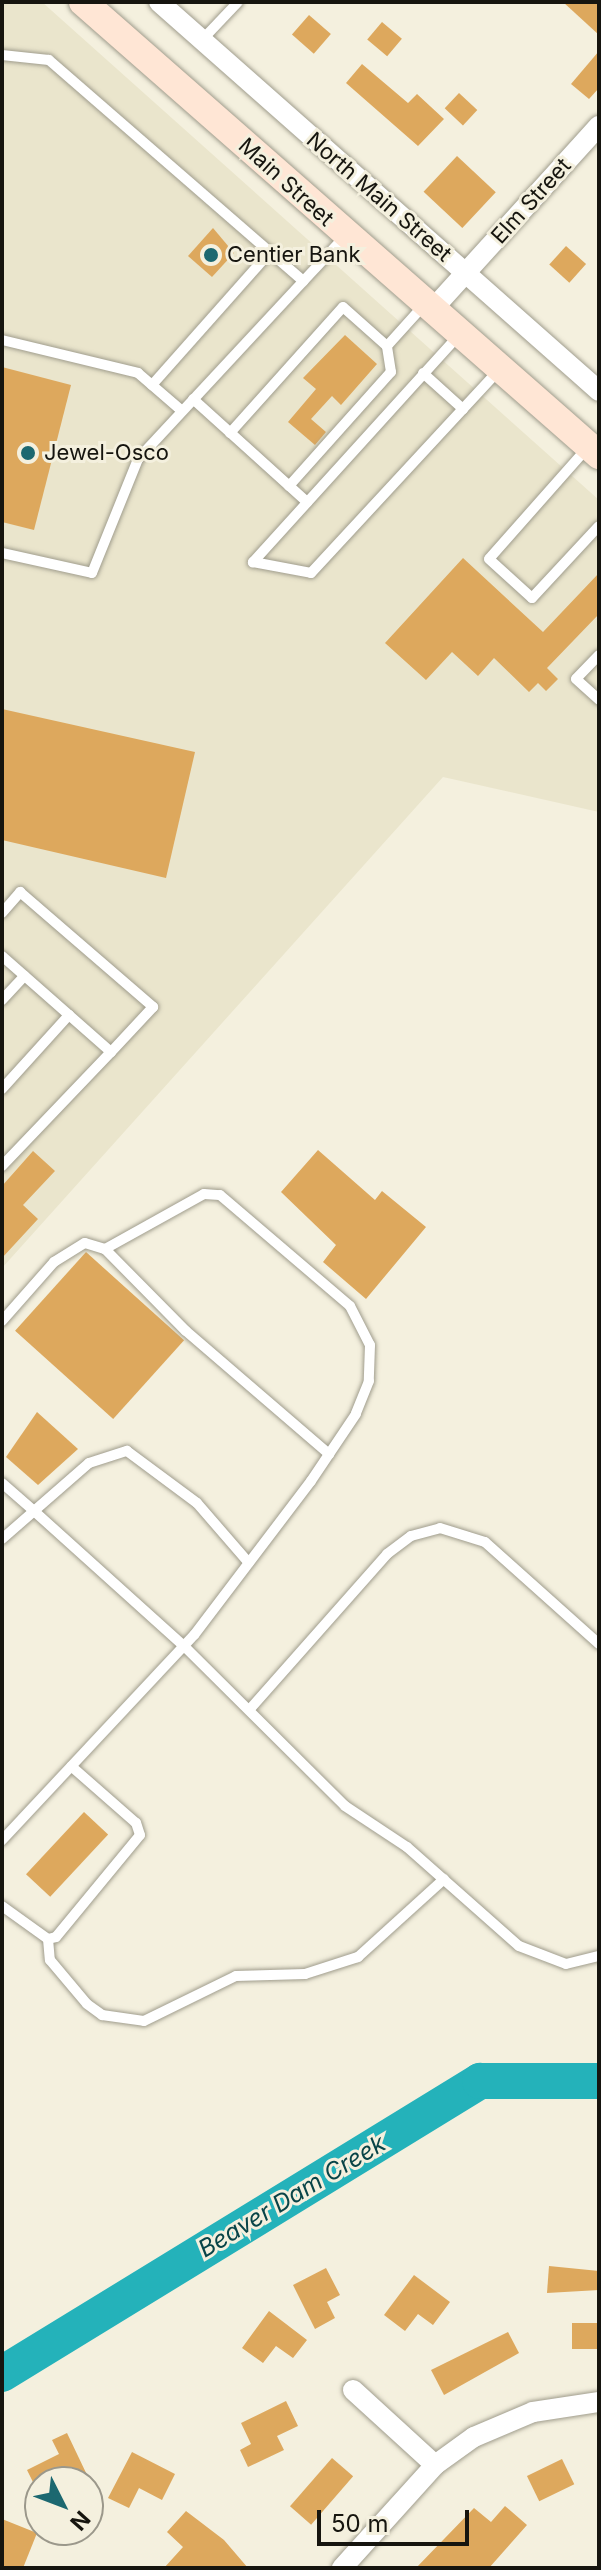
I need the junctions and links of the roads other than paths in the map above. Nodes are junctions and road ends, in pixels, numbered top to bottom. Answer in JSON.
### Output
{"nodes":[{"id":1,"x":83,"y":2,"type":"edge"},
{"id":2,"x":159,"y":2,"type":"edge"},
{"id":3,"x":238,"y":2,"type":"edge"},
{"id":4,"x":202,"y":40,"type":"junction"},
{"id":5,"x":2,"y":55,"type":"edge"},
{"id":6,"x":599,"y":126,"type":"edge"},
{"id":7,"x":346,"y":235,"type":"junction"},
{"id":8,"x":270,"y":252,"type":"junction"},
{"id":9,"x":465,"y":273,"type":"junction"},
{"id":10,"x":303,"y":281,"type":"junction"},
{"id":11,"x":428,"y":308,"type":"junction"},
{"id":12,"x":459,"y":335,"type":"junction"},
{"id":13,"x":2,"y":340,"type":"edge"},
{"id":14,"x":387,"y":346,"type":"junction"},
{"id":15,"x":500,"y":369,"type":"junction"},
{"id":16,"x":423,"y":373,"type":"junction"},
{"id":17,"x":152,"y":385,"type":"junction"},
{"id":18,"x":599,"y":391,"type":"edge"},
{"id":19,"x":193,"y":399,"type":"junction"},
{"id":20,"x":463,"y":409,"type":"junction"},
{"id":21,"x":182,"y":411,"type":"junction"},
{"id":22,"x":230,"y":433,"type":"junction"},
{"id":23,"x":594,"y":450,"type":"edge"},
{"id":24,"x":289,"y":486,"type":"junction"},
{"id":25,"x":307,"y":502,"type":"junction"},
{"id":26,"x":599,"y":526,"type":"edge"},
{"id":27,"x":2,"y":553,"type":"edge"},
{"id":28,"x":599,"y":655,"type":"edge"},
{"id":29,"x":599,"y":700,"type":"edge"},
{"id":30,"x":2,"y":913,"type":"edge"},
{"id":31,"x":2,"y":956,"type":"edge"},
{"id":32,"x":24,"y":976,"type":"junction"},
{"id":33,"x":2,"y":1000,"type":"edge"},
{"id":34,"x":69,"y":1015,"type":"junction"},
{"id":35,"x":111,"y":1052,"type":"junction"},
{"id":36,"x":2,"y":1089,"type":"edge"},
{"id":37,"x":2,"y":1166,"type":"edge"},
{"id":38,"x":105,"y":1249,"type":"junction"},
{"id":39,"x":2,"y":1321,"type":"edge"},
{"id":40,"x":329,"y":1454,"type":"junction"},
{"id":41,"x":2,"y":1483,"type":"edge"},
{"id":42,"x":34,"y":1511,"type":"junction"},
{"id":43,"x":2,"y":1539,"type":"edge"},
{"id":44,"x":249,"y":1563,"type":"junction"},
{"id":45,"x":599,"y":1644,"type":"edge"},
{"id":46,"x":184,"y":1646,"type":"junction"},
{"id":47,"x":250,"y":1709,"type":"junction"},
{"id":48,"x":71,"y":1766,"type":"junction"},
{"id":49,"x":2,"y":1840,"type":"edge"},
{"id":50,"x":444,"y":1879,"type":"junction"},
{"id":51,"x":2,"y":1906,"type":"edge"},
{"id":52,"x":48,"y":1939,"type":"junction"},
{"id":53,"x":599,"y":1956,"type":"edge"},
{"id":54,"x":353,"y":2390,"type":"dead end"},
{"id":55,"x":599,"y":2402,"type":"edge"},
{"id":56,"x":435,"y":2465,"type":"junction"},
{"id":57,"x":342,"y":2568,"type":"edge"}],
"edges":[{"from":1,"to":7,"type":"main road","name":"Main Street"},
{"from":2,"to":4,"type":"street","name":"North Main Street"},
{"from":3,"to":4,"type":"lane"},
{"from":4,"to":9,"type":"street","name":"North Main Street"},
{"from":5,"to":8,"type":"lane"},
{"from":6,"to":9,"type":"street","name":"Elm Street"},
{"from":7,"to":10,"type":"lane"},
{"from":7,"to":11,"type":"main road","name":"Main Street"},
{"from":8,"to":10,"type":"lane"},
{"from":8,"to":17,"type":"lane"},
{"from":9,"to":11,"type":"street","name":"Elm Street"},
{"from":9,"to":18,"type":"street","name":"North Main Street"},
{"from":10,"to":19,"type":"lane"},
{"from":11,"to":12,"type":"main road","name":"Main Street"},
{"from":11,"to":14,"type":"lane"},
{"from":12,"to":15,"type":"main road","name":"Main Street"},
{"from":12,"to":16,"type":"lane"},
{"from":13,"to":17,"type":"lane"},
{"from":14,"to":22,"type":"lane"},
{"from":14,"to":24,"type":"lane"},
{"from":15,"to":20,"type":"lane"},
{"from":15,"to":23,"type":"main road","name":"Main Street"},
{"from":16,"to":20,"type":"lane"},
{"from":16,"to":25,"type":"lane"},
{"from":17,"to":21,"type":"lane"},
{"from":19,"to":21,"type":"lane"},
{"from":19,"to":22,"type":"lane"},
{"from":20,"to":25,"type":"lane"},
{"from":21,"to":27,"type":"lane"},
{"from":22,"to":24,"type":"lane"},
{"from":23,"to":26,"type":"lane"},
{"from":24,"to":25,"type":"lane"},
{"from":28,"to":29,"type":"lane"},
{"from":30,"to":35,"type":"lane"},
{"from":31,"to":32,"type":"lane"},
{"from":32,"to":33,"type":"lane"},
{"from":32,"to":34,"type":"lane"},
{"from":34,"to":35,"type":"lane"},
{"from":34,"to":36,"type":"lane"},
{"from":35,"to":37,"type":"lane"},
{"from":38,"to":39,"type":"lane"},
{"from":38,"to":40,"type":"lane"},
{"from":38,"to":40,"type":"lane"},
{"from":40,"to":44,"type":"lane"},
{"from":41,"to":42,"type":"lane"},
{"from":42,"to":43,"type":"lane"},
{"from":42,"to":44,"type":"lane"},
{"from":42,"to":46,"type":"lane"},
{"from":44,"to":46,"type":"lane"},
{"from":45,"to":47,"type":"lane"},
{"from":46,"to":47,"type":"lane"},
{"from":46,"to":48,"type":"lane"},
{"from":47,"to":50,"type":"lane"},
{"from":48,"to":49,"type":"lane"},
{"from":48,"to":52,"type":"lane"},
{"from":50,"to":52,"type":"lane"},
{"from":50,"to":53,"type":"lane"},
{"from":51,"to":52,"type":"lane"},
{"from":54,"to":56,"type":"street"},
{"from":55,"to":56,"type":"street"},
{"from":56,"to":57,"type":"street"}]}
